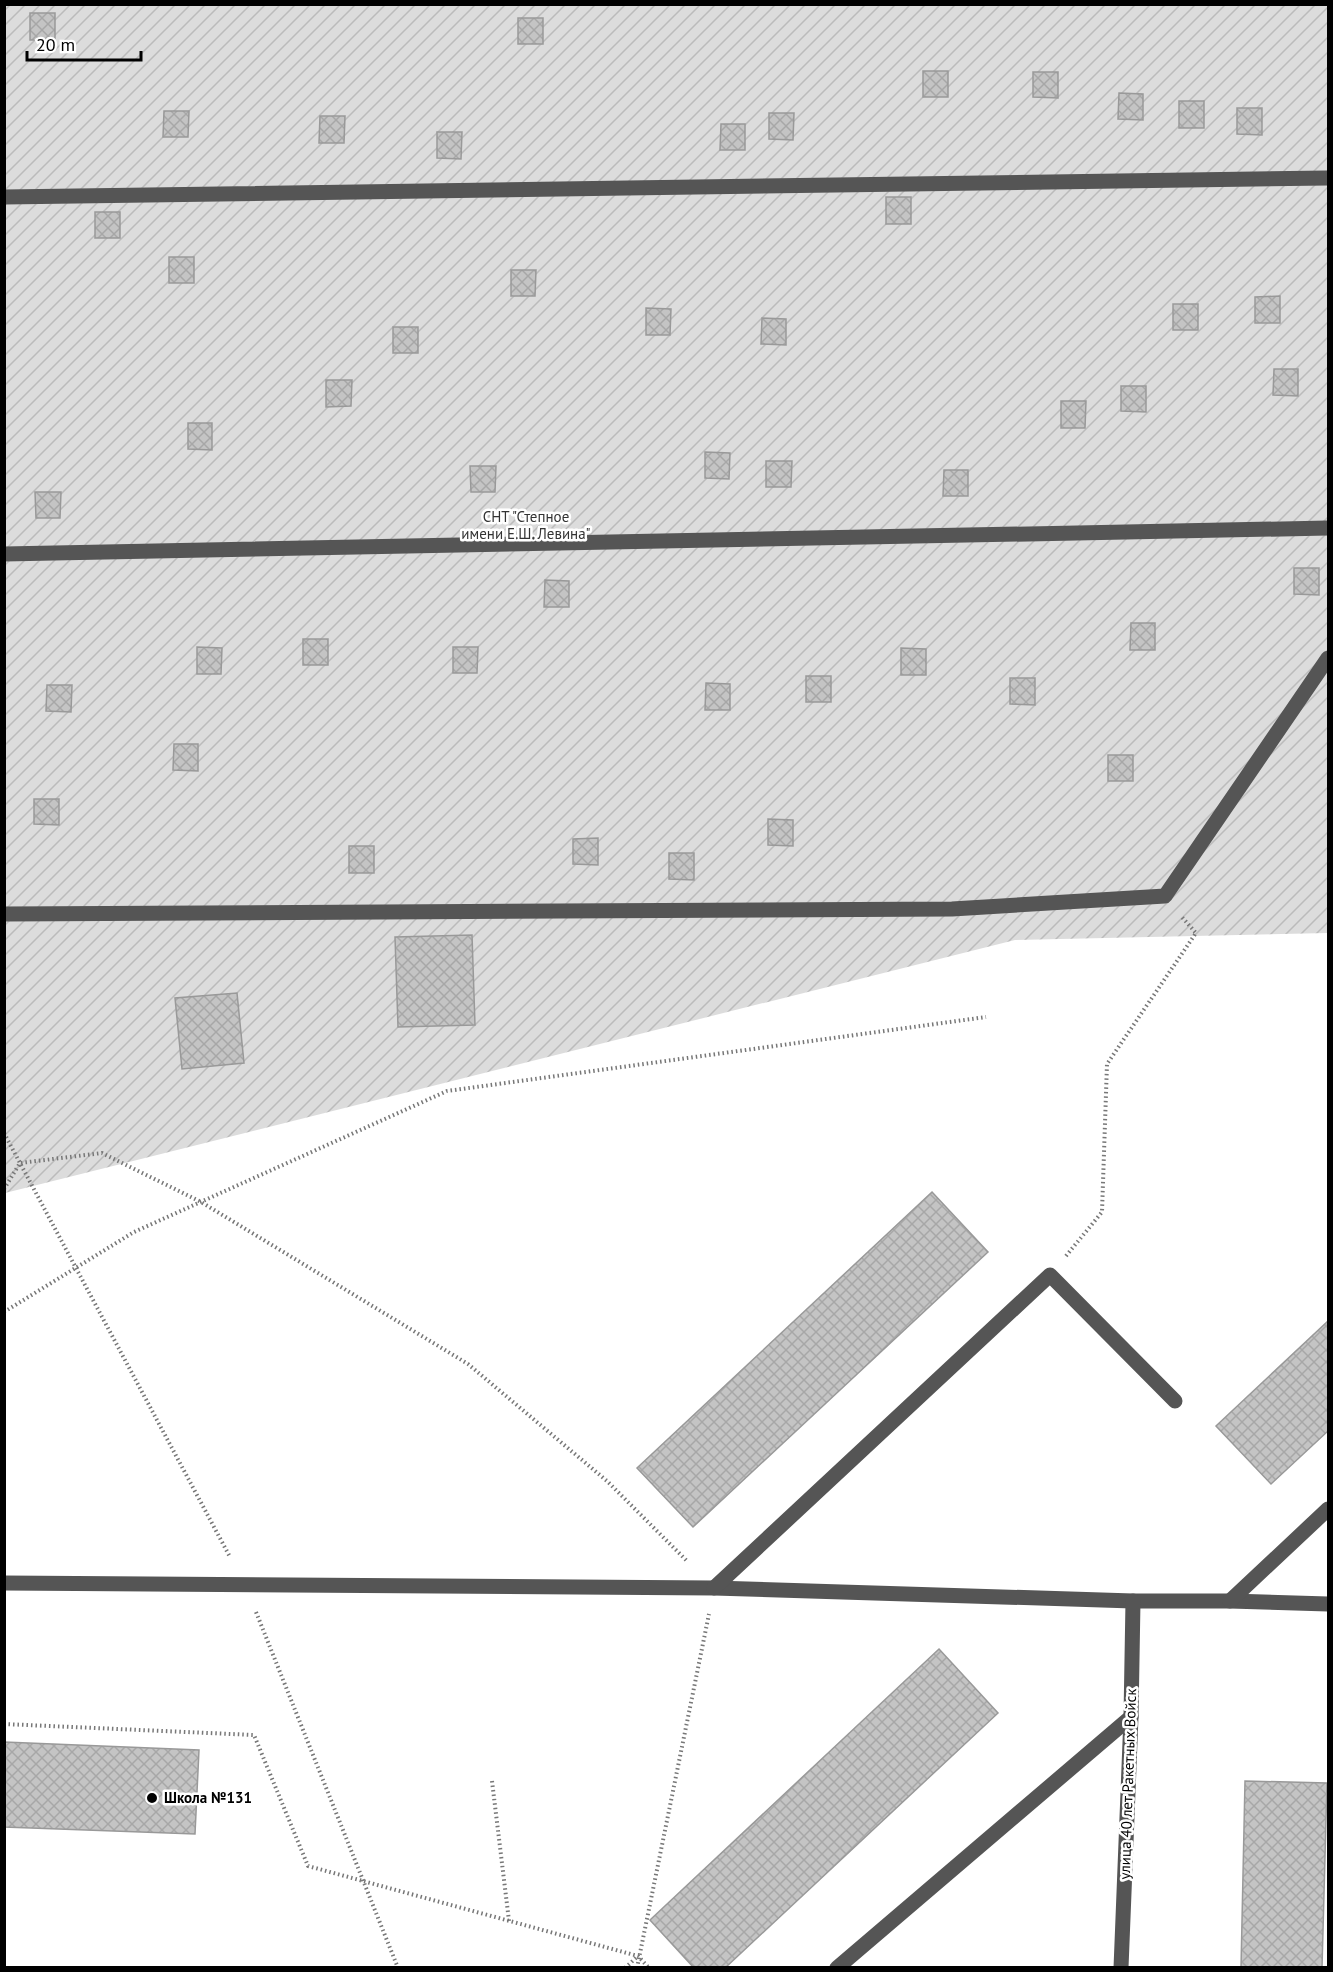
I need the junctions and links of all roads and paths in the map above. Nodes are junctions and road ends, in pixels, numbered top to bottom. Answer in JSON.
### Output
{"nodes":[{"id":1,"x":1329,"y":178,"type":"edge"},
{"id":2,"x":4,"y":197,"type":"edge"},
{"id":3,"x":1329,"y":528,"type":"edge"},
{"id":4,"x":4,"y":554,"type":"edge"},
{"id":5,"x":1329,"y":658,"type":"edge"},
{"id":6,"x":1165,"y":896,"type":"junction"},
{"id":7,"x":4,"y":914,"type":"edge"},
{"id":8,"x":986,"y":1017,"type":"dead end"},
{"id":9,"x":4,"y":1134,"type":"edge"},
{"id":10,"x":21,"y":1163,"type":"junction"},
{"id":11,"x":4,"y":1190,"type":"edge"},
{"id":12,"x":201,"y":1202,"type":"junction"},
{"id":13,"x":76,"y":1268,"type":"junction"},
{"id":14,"x":1050,"y":1275,"type":"junction"},
{"id":15,"x":4,"y":1312,"type":"edge"},
{"id":16,"x":1175,"y":1401,"type":"dead end"},
{"id":17,"x":1329,"y":1509,"type":"edge"},
{"id":18,"x":4,"y":1582,"type":"edge"},
{"id":19,"x":244,"y":1584,"type":"junction"},
{"id":20,"x":714,"y":1588,"type":"junction"},
{"id":21,"x":1230,"y":1600,"type":"junction"},
{"id":22,"x":1133,"y":1601,"type":"junction"},
{"id":23,"x":1329,"y":1604,"type":"edge"},
{"id":24,"x":1131,"y":1717,"type":"junction"},
{"id":25,"x":4,"y":1724,"type":"edge"},
{"id":26,"x":492,"y":1780,"type":"dead end"},
{"id":27,"x":364,"y":1882,"type":"junction"},
{"id":28,"x":509,"y":1920,"type":"junction"},
{"id":29,"x":638,"y":1956,"type":"junction"},
{"id":30,"x":398,"y":1968,"type":"edge"},
{"id":31,"x":625,"y":1968,"type":"edge"},
{"id":32,"x":637,"y":1968,"type":"edge"},
{"id":33,"x":649,"y":1968,"type":"edge"},
{"id":34,"x":837,"y":1968,"type":"edge"},
{"id":35,"x":1121,"y":1968,"type":"edge"}],
"edges":[{"from":1,"to":2,"type":"street"},
{"from":3,"to":4,"type":"street"},
{"from":5,"to":6,"type":"street"},
{"from":6,"to":7,"type":"street"},
{"from":6,"to":14,"type":"path"},
{"from":8,"to":12,"type":"path"},
{"from":9,"to":10,"type":"path"},
{"from":10,"to":11,"type":"path"},
{"from":10,"to":12,"type":"path"},
{"from":10,"to":13,"type":"path"},
{"from":12,"to":13,"type":"path"},
{"from":12,"to":20,"type":"path"},
{"from":13,"to":15,"type":"path"},
{"from":13,"to":19,"type":"path"},
{"from":14,"to":16,"type":"street"},
{"from":14,"to":20,"type":"street"},
{"from":17,"to":21,"type":"street"},
{"from":18,"to":19,"type":"street"},
{"from":19,"to":20,"type":"street"},
{"from":19,"to":27,"type":"path"},
{"from":20,"to":22,"type":"street"},
{"from":20,"to":29,"type":"path"},
{"from":21,"to":22,"type":"street"},
{"from":21,"to":23,"type":"street"},
{"from":22,"to":24,"type":"street","name":"улица 40 лет Ракетных Войск"},
{"from":24,"to":34,"type":"street"},
{"from":24,"to":35,"type":"street","name":"улица 40 лет Ракетных Войск"},
{"from":25,"to":27,"type":"path"},
{"from":26,"to":28,"type":"path"},
{"from":27,"to":28,"type":"path"},
{"from":27,"to":30,"type":"path"},
{"from":28,"to":29,"type":"path"},
{"from":29,"to":31,"type":"path"},
{"from":29,"to":32,"type":"path"},
{"from":29,"to":33,"type":"path"}]}
